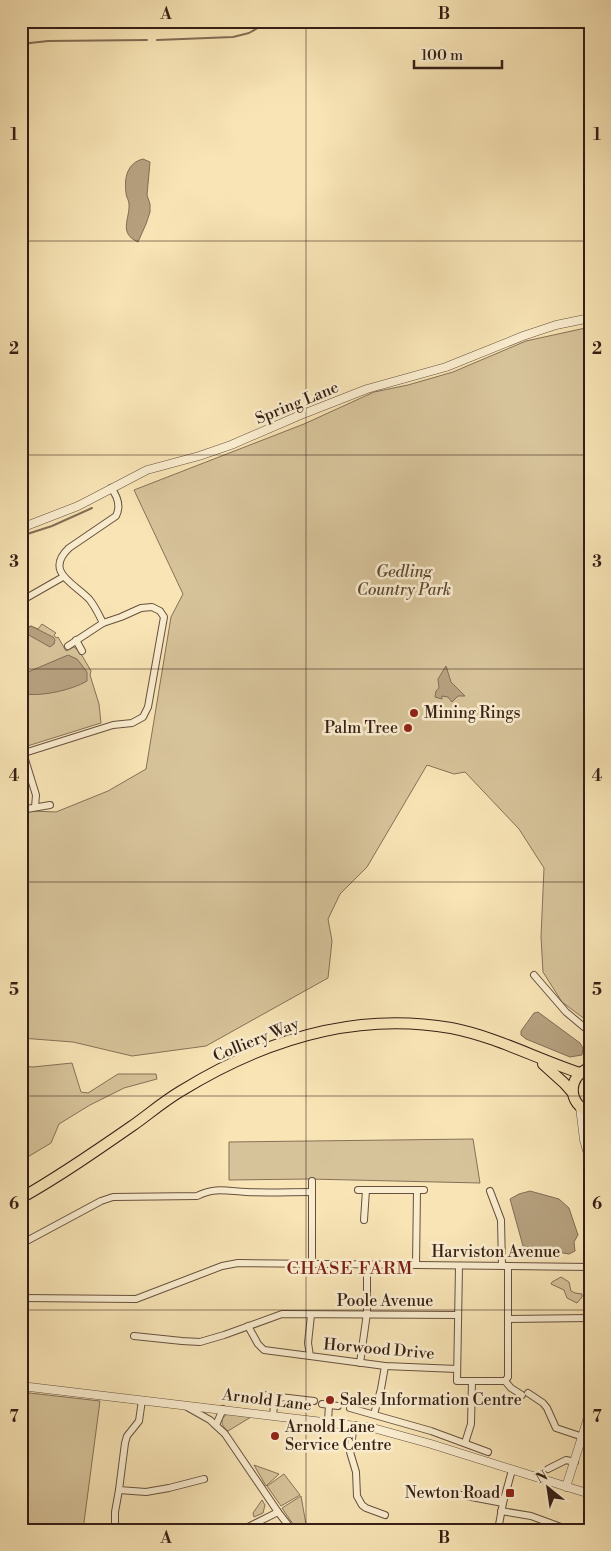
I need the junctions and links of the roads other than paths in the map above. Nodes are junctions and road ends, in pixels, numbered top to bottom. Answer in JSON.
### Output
{"nodes":[{"id":1,"x":590,"y":318,"type":"edge"},
{"id":2,"x":111,"y":488,"type":"junction"},
{"id":3,"x":21,"y":528,"type":"edge"},
{"id":4,"x":63,"y":577,"type":"junction"},
{"id":5,"x":21,"y":601,"type":"edge"},
{"id":6,"x":103,"y":623,"type":"junction"},
{"id":7,"x":76,"y":640,"type":"junction"},
{"id":8,"x":68,"y":646,"type":"dead end"},
{"id":9,"x":82,"y":651,"type":"dead end"},
{"id":10,"x":22,"y":753,"type":"edge"},
{"id":11,"x":50,"y":805,"type":"dead end"},
{"id":12,"x":35,"y":807,"type":"junction"},
{"id":13,"x":21,"y":810,"type":"edge"},
{"id":14,"x":534,"y":975,"type":"dead end"},
{"id":15,"x":590,"y":1032,"type":"edge"},
{"id":16,"x":533,"y":1055,"type":"junction"},
{"id":17,"x":587,"y":1069,"type":"edge"},
{"id":18,"x":572,"y":1092,"type":"junction"},
{"id":19,"x":580,"y":1107,"type":"junction"},
{"id":20,"x":590,"y":1112,"type":"edge"},
{"id":21,"x":590,"y":1121,"type":"edge"},
{"id":22,"x":583,"y":1131,"type":"junction"},
{"id":23,"x":590,"y":1161,"type":"edge"},
{"id":24,"x":312,"y":1181,"type":"dead end"},
{"id":25,"x":358,"y":1190,"type":"dead end"},
{"id":26,"x":366,"y":1190,"type":"junction"},
{"id":27,"x":490,"y":1191,"type":"dead end"},
{"id":28,"x":312,"y":1192,"type":"junction"},
{"id":29,"x":21,"y":1198,"type":"edge"},
{"id":30,"x":364,"y":1220,"type":"dead end"},
{"id":31,"x":21,"y":1244,"type":"edge"},
{"id":32,"x":312,"y":1264,"type":"junction"},
{"id":33,"x":367,"y":1264,"type":"junction"},
{"id":34,"x":416,"y":1265,"type":"junction"},
{"id":35,"x":460,"y":1266,"type":"junction"},
{"id":36,"x":505,"y":1266,"type":"junction"},
{"id":37,"x":590,"y":1267,"type":"edge"},
{"id":38,"x":21,"y":1298,"type":"edge"},
{"id":39,"x":367,"y":1313,"type":"junction"},
{"id":40,"x":311,"y":1315,"type":"junction"},
{"id":41,"x":458,"y":1315,"type":"junction"},
{"id":42,"x":590,"y":1318,"type":"edge"},
{"id":43,"x":508,"y":1319,"type":"junction"},
{"id":44,"x":248,"y":1326,"type":"junction"},
{"id":45,"x":134,"y":1336,"type":"dead end"},
{"id":46,"x":310,"y":1356,"type":"junction"},
{"id":47,"x":360,"y":1363,"type":"junction"},
{"id":48,"x":384,"y":1366,"type":"junction"},
{"id":49,"x":457,"y":1369,"type":"junction"},
{"id":50,"x":472,"y":1381,"type":"junction"},
{"id":51,"x":505,"y":1381,"type":"junction"},
{"id":52,"x":21,"y":1386,"type":"edge"},
{"id":53,"x":263,"y":1396,"type":"dead end"},
{"id":54,"x":275,"y":1397,"type":"junction"},
{"id":55,"x":142,"y":1400,"type":"junction"},
{"id":56,"x":590,"y":1401,"type":"edge"},
{"id":57,"x":314,"y":1402,"type":"dead end"},
{"id":58,"x":322,"y":1404,"type":"dead end"},
{"id":59,"x":184,"y":1405,"type":"junction"},
{"id":60,"x":329,"y":1405,"type":"junction"},
{"id":61,"x":338,"y":1406,"type":"dead end"},
{"id":62,"x":350,"y":1408,"type":"dead end"},
{"id":63,"x":223,"y":1409,"type":"junction"},
{"id":64,"x":589,"y":1413,"type":"edge"},
{"id":65,"x":374,"y":1414,"type":"junction"},
{"id":66,"x":273,"y":1415,"type":"junction"},
{"id":67,"x":328,"y":1421,"type":"junction"},
{"id":68,"x":354,"y":1424,"type":"junction"},
{"id":69,"x":216,"y":1425,"type":"junction"},
{"id":70,"x":583,"y":1437,"type":"junction"},
{"id":71,"x":466,"y":1443,"type":"junction"},
{"id":72,"x":488,"y":1452,"type":"dead end"},
{"id":73,"x":575,"y":1462,"type":"junction"},
{"id":74,"x":548,"y":1468,"type":"dead end"},
{"id":75,"x":512,"y":1470,"type":"junction"},
{"id":76,"x":204,"y":1479,"type":"dead end"},
{"id":77,"x":566,"y":1487,"type":"junction"},
{"id":78,"x":120,"y":1490,"type":"junction"},
{"id":79,"x":445,"y":1491,"type":"dead end"},
{"id":80,"x":590,"y":1494,"type":"edge"},
{"id":81,"x":503,"y":1503,"type":"junction"},
{"id":82,"x":501,"y":1511,"type":"junction"},
{"id":83,"x":278,"y":1512,"type":"junction"},
{"id":84,"x":385,"y":1515,"type":"dead end"},
{"id":85,"x":115,"y":1530,"type":"edge"},
{"id":86,"x":242,"y":1530,"type":"edge"},
{"id":87,"x":292,"y":1530,"type":"edge"},
{"id":88,"x":498,"y":1530,"type":"edge"},
{"id":89,"x":569,"y":1530,"type":"edge"}],
"edges":[{"from":1,"to":2,"type":"street","name":"Spring Lane"},
{"from":2,"to":3,"type":"street","name":"Spring Lane"},
{"from":2,"to":4,"type":"street"},
{"from":4,"to":5,"type":"street"},
{"from":4,"to":6,"type":"street"},
{"from":6,"to":7,"type":"street"},
{"from":6,"to":10,"type":"street"},
{"from":7,"to":8,"type":"street"},
{"from":7,"to":9,"type":"street"},
{"from":10,"to":12,"type":"street"},
{"from":11,"to":12,"type":"street"},
{"from":12,"to":13,"type":"street"},
{"from":14,"to":15,"type":"street"},
{"from":16,"to":17,"type":"main road","name":"Colliery Way"},
{"from":16,"to":18,"type":"main road","name":"Colliery Way"},
{"from":16,"to":29,"type":"main road","name":"Colliery Way"},
{"from":17,"to":18,"type":"main road"},
{"from":18,"to":19,"type":"main road","name":"Colliery Way"},
{"from":19,"to":20,"type":"main road"},
{"from":19,"to":22,"type":"street"},
{"from":21,"to":22,"type":"street"},
{"from":22,"to":23,"type":"street"},
{"from":24,"to":28,"type":"street"},
{"from":25,"to":26,"type":"street"},
{"from":26,"to":30,"type":"street"},
{"from":26,"to":34,"type":"street"},
{"from":27,"to":36,"type":"street"},
{"from":28,"to":31,"type":"street"},
{"from":28,"to":32,"type":"street"},
{"from":32,"to":33,"type":"street","name":"Harviston Avenue"},
{"from":32,"to":38,"type":"street","name":"Harviston Avenue"},
{"from":33,"to":34,"type":"street","name":"Harviston Avenue"},
{"from":33,"to":39,"type":"street"},
{"from":34,"to":35,"type":"street","name":"Harviston Avenue"},
{"from":35,"to":36,"type":"street","name":"Harviston Avenue"},
{"from":35,"to":41,"type":"street"},
{"from":36,"to":37,"type":"street","name":"Harviston Avenue"},
{"from":36,"to":43,"type":"street"},
{"from":39,"to":40,"type":"street","name":"Poole Avenue"},
{"from":39,"to":41,"type":"street","name":"Poole Avenue"},
{"from":39,"to":47,"type":"street"},
{"from":40,"to":44,"type":"street","name":"Poole Avenue"},
{"from":40,"to":46,"type":"street","name":"Horwood Drive"},
{"from":41,"to":49,"type":"street"},
{"from":42,"to":43,"type":"street"},
{"from":43,"to":51,"type":"street"},
{"from":44,"to":45,"type":"street","name":"Poole Avenue"},
{"from":44,"to":46,"type":"street"},
{"from":46,"to":47,"type":"street","name":"Horwood Drive"},
{"from":47,"to":48,"type":"street","name":"Horwood Drive"},
{"from":48,"to":49,"type":"street","name":"Horwood Drive"},
{"from":48,"to":65,"type":"street"},
{"from":49,"to":50,"type":"street"},
{"from":50,"to":51,"type":"street"},
{"from":50,"to":71,"type":"street"},
{"from":51,"to":70,"type":"street"},
{"from":52,"to":55,"type":"street","name":"Arnold Lane"},
{"from":53,"to":54,"type":"street"},
{"from":54,"to":57,"type":"street"},
{"from":54,"to":66,"type":"street"},
{"from":55,"to":59,"type":"street","name":"Arnold Lane"},
{"from":55,"to":78,"type":"street"},
{"from":56,"to":64,"type":"street"},
{"from":58,"to":60,"type":"street"},
{"from":59,"to":63,"type":"street","name":"Arnold Lane"},
{"from":59,"to":69,"type":"street"},
{"from":60,"to":61,"type":"street"},
{"from":60,"to":67,"type":"street"},
{"from":62,"to":65,"type":"street"},
{"from":63,"to":66,"type":"street","name":"Arnold Lane"},
{"from":63,"to":69,"type":"street"},
{"from":64,"to":70,"type":"street"},
{"from":65,"to":71,"type":"street"},
{"from":66,"to":67,"type":"street","name":"Arnold Lane"},
{"from":67,"to":68,"type":"street","name":"Arnold Lane"},
{"from":68,"to":75,"type":"street","name":"Arnold Lane"},
{"from":68,"to":84,"type":"street"},
{"from":69,"to":83,"type":"street"},
{"from":70,"to":73,"type":"street"},
{"from":71,"to":72,"type":"street"},
{"from":73,"to":74,"type":"street"},
{"from":73,"to":77,"type":"street"},
{"from":75,"to":77,"type":"street","name":"Arnold Lane"},
{"from":75,"to":81,"type":"street"},
{"from":76,"to":78,"type":"street"},
{"from":77,"to":80,"type":"street","name":"Arnold Lane"},
{"from":78,"to":85,"type":"street"},
{"from":79,"to":81,"type":"street"},
{"from":81,"to":82,"type":"street"},
{"from":82,"to":88,"type":"street"},
{"from":82,"to":89,"type":"street"},
{"from":83,"to":86,"type":"street"},
{"from":83,"to":87,"type":"street"}]}
